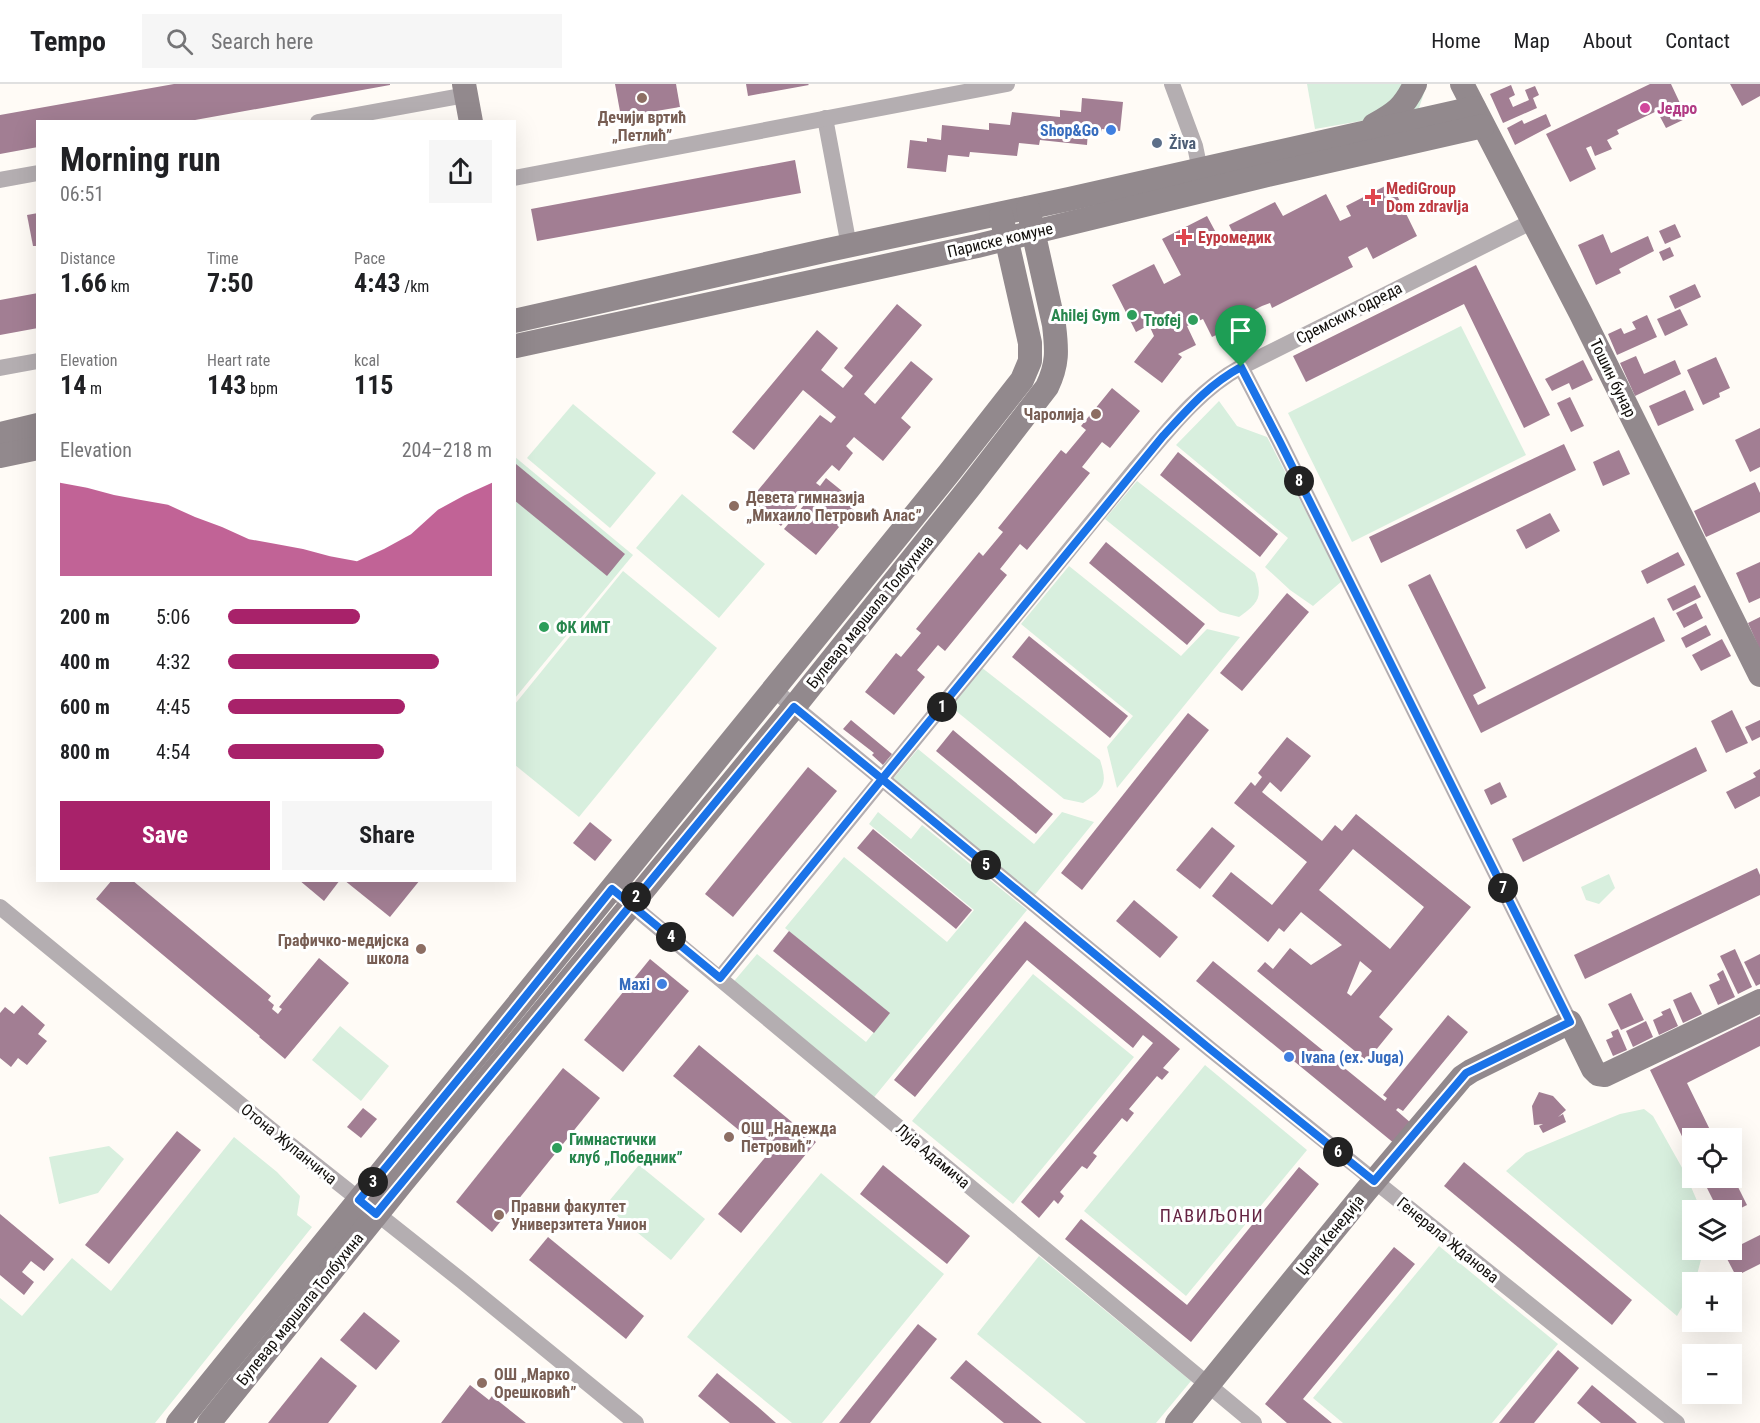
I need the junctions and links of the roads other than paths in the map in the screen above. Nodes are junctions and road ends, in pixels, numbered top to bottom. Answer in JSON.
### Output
{"nodes":[{"id":1,"x":1006,"y":84,"type":"edge"},
{"id":2,"x":1172,"y":84,"type":"edge"},
{"id":3,"x":1414,"y":84,"type":"edge"},
{"id":4,"x":1462,"y":84,"type":"edge"},
{"id":5,"x":465,"y":89,"type":"edge"},
{"id":6,"x":1478,"y":117,"type":"junction"},
{"id":7,"x":825,"y":118,"type":"junction"},
{"id":8,"x":327,"y":120,"type":"edge"},
{"id":9,"x":471,"y":120,"type":"edge"},
{"id":10,"x":1356,"y":134,"type":"junction"},
{"id":11,"x":1200,"y":170,"type":"junction"},
{"id":12,"x":36,"y":173,"type":"edge"},
{"id":13,"x":516,"y":178,"type":"edge"},
{"id":14,"x":0,"y":180,"type":"edge"},
{"id":15,"x":1028,"y":208,"type":"junction"},
{"id":16,"x":1001,"y":215,"type":"junction"},
{"id":17,"x":1533,"y":221,"type":"junction"},
{"id":18,"x":1033,"y":232,"type":"junction"},
{"id":19,"x":1006,"y":239,"type":"junction"},
{"id":20,"x":849,"y":246,"type":"junction"},
{"id":21,"x":516,"y":335,"type":"edge"},
{"id":22,"x":516,"y":335,"type":"edge"},
{"id":23,"x":36,"y":361,"type":"edge"},
{"id":24,"x":1241,"y":367,"type":"junction"},
{"id":25,"x":0,"y":368,"type":"edge"},
{"id":26,"x":36,"y":425,"type":"edge"},
{"id":27,"x":0,"y":434,"type":"edge"},
{"id":28,"x":36,"y":448,"type":"edge"},
{"id":29,"x":0,"y":456,"type":"edge"},
{"id":30,"x":1760,"y":675,"type":"edge"},
{"id":31,"x":774,"y":690,"type":"junction"},
{"id":32,"x":794,"y":707,"type":"junction"},
{"id":33,"x":882,"y":779,"type":"junction"},
{"id":34,"x":612,"y":889,"type":"junction"},
{"id":35,"x":630,"y":904,"type":"junction"},
{"id":36,"x":0,"y":907,"type":"edge"},
{"id":37,"x":720,"y":978,"type":"junction"},
{"id":38,"x":1760,"y":1001,"type":"edge"},
{"id":39,"x":1570,"y":1022,"type":"junction"},
{"id":40,"x":1374,"y":1181,"type":"junction"},
{"id":41,"x":368,"y":1207,"type":"junction"},
{"id":42,"x":1208,"y":1385,"type":"junction"},
{"id":43,"x":178,"y":1423,"type":"edge"},
{"id":44,"x":209,"y":1423,"type":"edge"},
{"id":45,"x":636,"y":1423,"type":"edge"},
{"id":46,"x":1177,"y":1423,"type":"edge"},
{"id":47,"x":1254,"y":1423,"type":"edge"},
{"id":48,"x":1677,"y":1423,"type":"edge"}],
"edges":[{"from":1,"to":7,"type":"street"},
{"from":2,"to":11,"type":"street"},
{"from":3,"to":10,"type":"street"},
{"from":4,"to":6,"type":"street","name":"Тошин бунар"},
{"from":5,"to":8,"type":"street"},
{"from":5,"to":9,"type":"street"},
{"from":6,"to":10,"type":"street","name":"Париске комуне"},
{"from":6,"to":17,"type":"street","name":"Тошин бунар"},
{"from":6,"to":18,"type":"street","name":"Париске комуне"},
{"from":7,"to":13,"type":"street"},
{"from":7,"to":20,"type":"street"},
{"from":10,"to":11,"type":"street","name":"Париске комуне"},
{"from":11,"to":15,"type":"street","name":"Париске комуне"},
{"from":12,"to":14,"type":"street"},
{"from":15,"to":16,"type":"street","name":"Париске комуне"},
{"from":15,"to":18,"type":"street","name":"Булевар маршала Толбухина"},
{"from":16,"to":19,"type":"street","name":"Булевар маршала Толбухина"},
{"from":16,"to":20,"type":"street","name":"Париске комуне"},
{"from":17,"to":24,"type":"street","name":"Сремских одреда"},
{"from":17,"to":30,"type":"street","name":"Тошин бунар"},
{"from":18,"to":19,"type":"street","name":"Париске комуне"},
{"from":18,"to":32,"type":"street","name":"Булевар маршала Толбухина"},
{"from":19,"to":22,"type":"street","name":"Париске комуне"},
{"from":19,"to":31,"type":"street","name":"Булевар маршала Толбухина"},
{"from":20,"to":21,"type":"street","name":"Париске комуне"},
{"from":23,"to":25,"type":"street"},
{"from":24,"to":33,"type":"street","name":"Сремских одреда"},
{"from":24,"to":39,"type":"street"},
{"from":26,"to":27,"type":"street"},
{"from":28,"to":29,"type":"street"},
{"from":31,"to":32,"type":"street","name":"Генерала Жданова"},
{"from":31,"to":34,"type":"street","name":"Булевар маршала Толбухина"},
{"from":32,"to":33,"type":"street","name":"Генерала Жданова"},
{"from":32,"to":35,"type":"street","name":"Булевар маршала Толбухина"},
{"from":33,"to":37,"type":"street","name":"Сремских одреда"},
{"from":33,"to":40,"type":"street","name":"Генерала Жданова"},
{"from":34,"to":35,"type":"street","name":"Луја Адамича"},
{"from":34,"to":41,"type":"street","name":"Булевар маршала Толбухина"},
{"from":35,"to":37,"type":"street","name":"Луја Адамича"},
{"from":35,"to":41,"type":"street","name":"Булевар маршала Толбухина"},
{"from":36,"to":41,"type":"street","name":"Отона Жупанчича"},
{"from":37,"to":42,"type":"street","name":"Луја Адамича"},
{"from":38,"to":39,"type":"street"},
{"from":39,"to":40,"type":"street","name":"Џона Кенедија"},
{"from":40,"to":42,"type":"street","name":"Џона Кенедија"},
{"from":40,"to":48,"type":"street","name":"Генерала Жданова"},
{"from":41,"to":43,"type":"street","name":"Булевар маршала Толбухина"},
{"from":41,"to":44,"type":"street","name":"Булевар маршала Толбухина"},
{"from":41,"to":45,"type":"street","name":"Отона Жупанчича"},
{"from":42,"to":46,"type":"street","name":"Џона Кенедија"},
{"from":42,"to":47,"type":"street","name":"Луја Адамича"}]}
